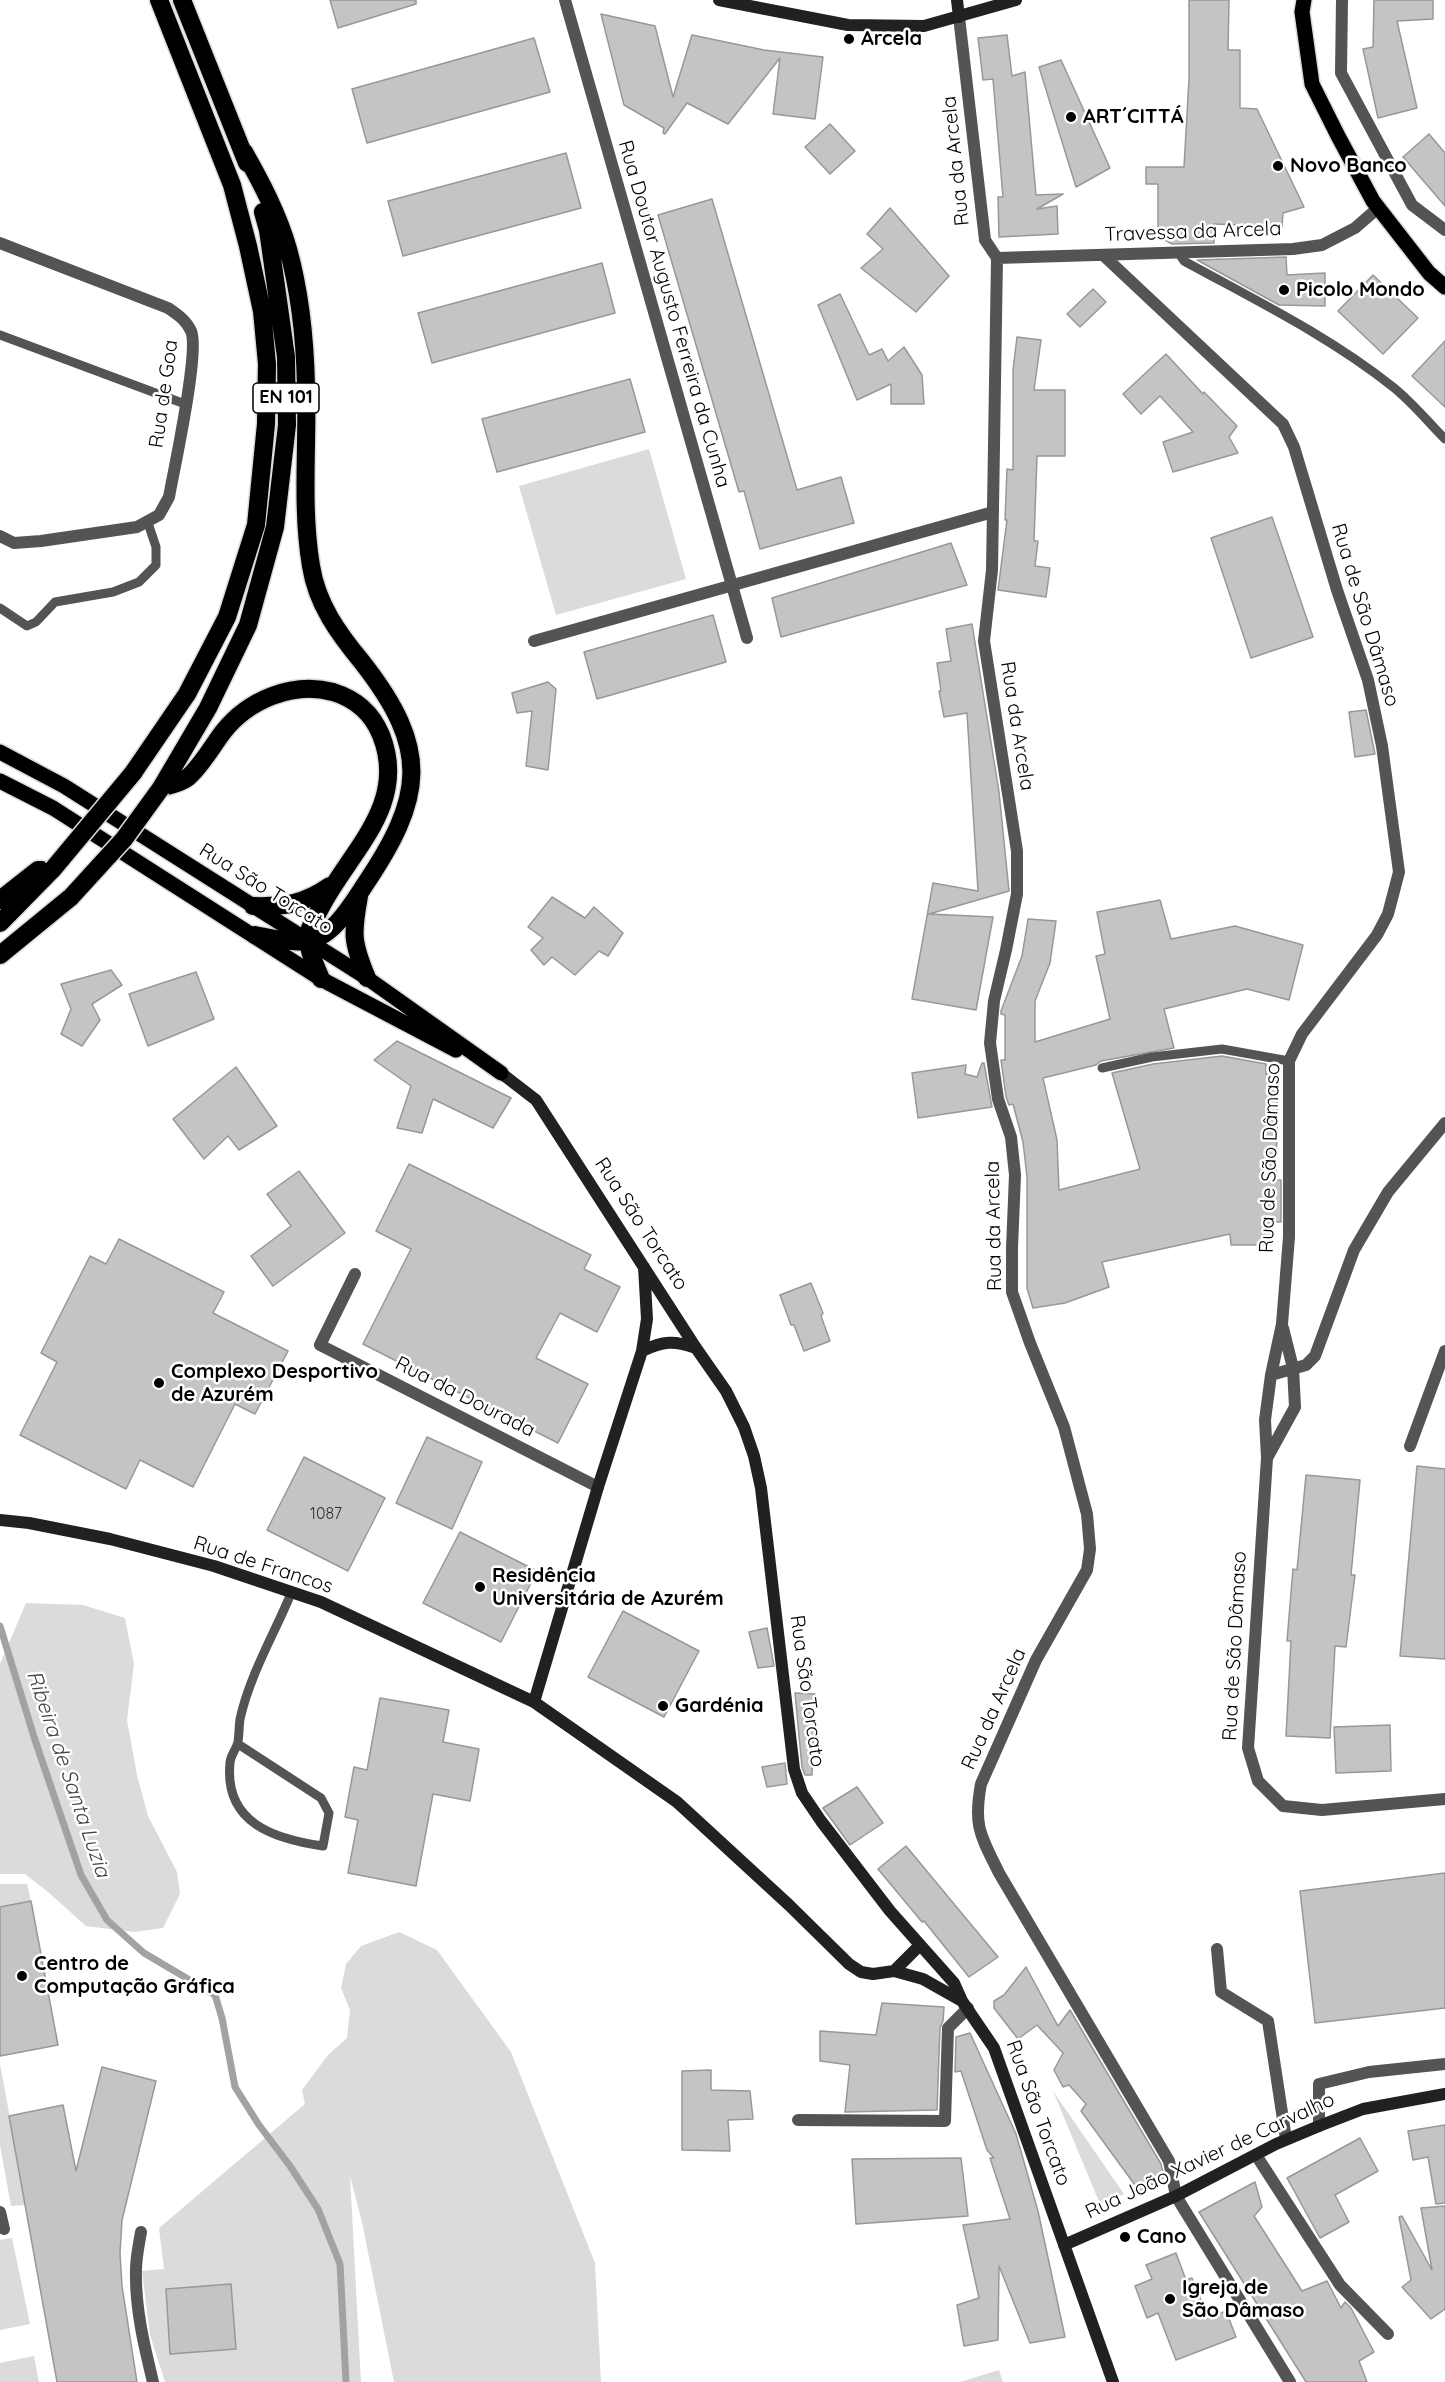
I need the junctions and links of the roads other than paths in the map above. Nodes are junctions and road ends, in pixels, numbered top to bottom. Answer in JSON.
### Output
{"nodes":[{"id":1,"x":159,"y":0,"type":"edge"},
{"id":2,"x":182,"y":0,"type":"edge"},
{"id":3,"x":565,"y":0,"type":"edge"},
{"id":4,"x":719,"y":0,"type":"edge"},
{"id":5,"x":957,"y":0,"type":"edge"},
{"id":6,"x":1016,"y":0,"type":"edge"},
{"id":7,"x":1304,"y":0,"type":"edge"},
{"id":8,"x":1342,"y":0,"type":"edge"},
{"id":9,"x":959,"y":17,"type":"junction"},
{"id":10,"x":244,"y":152,"type":"junction"},
{"id":11,"x":1378,"y":208,"type":"junction"},
{"id":12,"x":1445,"y":230,"type":"edge"},
{"id":13,"x":0,"y":243,"type":"edge"},
{"id":14,"x":1178,"y":252,"type":"junction"},
{"id":15,"x":1103,"y":255,"type":"junction"},
{"id":16,"x":997,"y":258,"type":"junction"},
{"id":17,"x":1445,"y":287,"type":"edge"},
{"id":18,"x":0,"y":335,"type":"edge"},
{"id":19,"x":185,"y":404,"type":"junction"},
{"id":20,"x":1445,"y":439,"type":"edge"},
{"id":21,"x":993,"y":512,"type":"junction"},
{"id":22,"x":148,"y":523,"type":"junction"},
{"id":23,"x":0,"y":536,"type":"edge"},
{"id":24,"x":732,"y":586,"type":"junction"},
{"id":25,"x":0,"y":608,"type":"edge"},
{"id":26,"x":747,"y":638,"type":"dead end"},
{"id":27,"x":534,"y":641,"type":"dead end"},
{"id":28,"x":0,"y":752,"type":"edge"},
{"id":29,"x":0,"y":781,"type":"edge"},
{"id":30,"x":161,"y":788,"type":"junction"},
{"id":31,"x":53,"y":869,"type":"junction"},
{"id":32,"x":332,"y":885,"type":"junction"},
{"id":33,"x":360,"y":893,"type":"junction"},
{"id":34,"x":0,"y":900,"type":"edge"},
{"id":35,"x":253,"y":906,"type":"junction"},
{"id":36,"x":0,"y":923,"type":"edge"},
{"id":37,"x":255,"y":935,"type":"junction"},
{"id":38,"x":308,"y":941,"type":"junction"},
{"id":39,"x":0,"y":955,"type":"edge"},
{"id":40,"x":368,"y":978,"type":"junction"},
{"id":41,"x":321,"y":979,"type":"junction"},
{"id":42,"x":1289,"y":1061,"type":"junction"},
{"id":43,"x":1102,"y":1068,"type":"dead end"},
{"id":44,"x":501,"y":1073,"type":"junction"},
{"id":45,"x":1445,"y":1123,"type":"edge"},
{"id":46,"x":644,"y":1267,"type":"junction"},
{"id":47,"x":355,"y":1274,"type":"dead end"},
{"id":48,"x":1282,"y":1324,"type":"junction"},
{"id":49,"x":696,"y":1348,"type":"junction"},
{"id":50,"x":642,"y":1351,"type":"junction"},
{"id":51,"x":1445,"y":1351,"type":"edge"},
{"id":52,"x":1293,"y":1368,"type":"junction"},
{"id":53,"x":1270,"y":1376,"type":"junction"},
{"id":54,"x":1410,"y":1446,"type":"dead end"},
{"id":55,"x":1267,"y":1458,"type":"junction"},
{"id":56,"x":598,"y":1487,"type":"junction"},
{"id":57,"x":0,"y":1520,"type":"edge"},
{"id":58,"x":292,"y":1591,"type":"junction"},
{"id":59,"x":534,"y":1702,"type":"junction"},
{"id":60,"x":238,"y":1744,"type":"junction"},
{"id":61,"x":1445,"y":1799,"type":"edge"},
{"id":62,"x":919,"y":1946,"type":"junction"},
{"id":63,"x":1217,"y":1949,"type":"dead end"},
{"id":64,"x":894,"y":1971,"type":"junction"},
{"id":65,"x":965,"y":2005,"type":"junction"},
{"id":66,"x":1445,"y":2064,"type":"edge"},
{"id":67,"x":1445,"y":2094,"type":"edge"},
{"id":68,"x":798,"y":2120,"type":"dead end"},
{"id":69,"x":1319,"y":2126,"type":"junction"},
{"id":70,"x":1286,"y":2139,"type":"junction"},
{"id":71,"x":1256,"y":2155,"type":"junction"},
{"id":72,"x":1176,"y":2196,"type":"junction"},
{"id":73,"x":0,"y":2212,"type":"edge"},
{"id":74,"x":4,"y":2229,"type":"dead end"},
{"id":75,"x":141,"y":2232,"type":"dead end"},
{"id":76,"x":1064,"y":2245,"type":"junction"},
{"id":77,"x":1388,"y":2334,"type":"dead end"},
{"id":78,"x":153,"y":2382,"type":"edge"},
{"id":79,"x":1113,"y":2382,"type":"edge"},
{"id":80,"x":1290,"y":2382,"type":"edge"}],
"edges":[{"from":1,"to":31,"type":"highway","number":"EN 101","bridge":true},
{"from":2,"to":10,"type":"highway","number":"EN 101"},
{"from":3,"to":24,"type":"street","name":"Rua Doutor Augusto Ferreira da Cunha"},
{"from":4,"to":9,"type":"street"},
{"from":5,"to":9,"type":"street","name":"Rua da Arcela"},
{"from":6,"to":9,"type":"street"},
{"from":7,"to":11,"type":"main road"},
{"from":8,"to":12,"type":"street"},
{"from":9,"to":16,"type":"street","name":"Rua da Arcela"},
{"from":10,"to":30,"type":"highway","number":"EN 101"},
{"from":10,"to":33,"type":"highway"},
{"from":11,"to":14,"type":"street","name":"Travessa da Arcela"},
{"from":11,"to":17,"type":"main road"},
{"from":13,"to":19,"type":"street","name":"Rua de Goa"},
{"from":14,"to":15,"type":"street","name":"Travessa da Arcela"},
{"from":14,"to":20,"type":"lane"},
{"from":15,"to":16,"type":"street","name":"Travessa da Arcela"},
{"from":15,"to":42,"type":"street","name":"Rua de São Dâmaso"},
{"from":16,"to":21,"type":"street","name":"Rua da Arcela"},
{"from":18,"to":19,"type":"lane"},
{"from":19,"to":22,"type":"street","name":"Rua de Goa"},
{"from":21,"to":24,"type":"street"},
{"from":21,"to":72,"type":"street","name":"Rua da Arcela"},
{"from":22,"to":23,"type":"street"},
{"from":22,"to":25,"type":"lane"},
{"from":24,"to":26,"type":"street","name":"Rua Doutor Augusto Ferreira da Cunha"},
{"from":24,"to":27,"type":"street"},
{"from":28,"to":35,"type":"main road","name":"Rua São Torcato"},
{"from":29,"to":37,"type":"main road","name":"Rua São Torcato"},
{"from":30,"to":32,"type":"highway"},
{"from":30,"to":39,"type":"highway","number":"EN 101","bridge":true},
{"from":31,"to":34,"type":"highway"},
{"from":31,"to":36,"type":"highway","number":"EN 101"},
{"from":32,"to":35,"type":"highway"},
{"from":32,"to":38,"type":"highway"},
{"from":33,"to":38,"type":"highway"},
{"from":33,"to":40,"type":"highway"},
{"from":35,"to":38,"type":"main road","name":"Rua São Torcato"},
{"from":37,"to":38,"type":"highway"},
{"from":37,"to":41,"type":"main road","name":"Rua São Torcato"},
{"from":38,"to":40,"type":"main road","name":"Rua São Torcato"},
{"from":38,"to":41,"type":"highway"},
{"from":40,"to":44,"type":"main road","name":"Rua São Torcato"},
{"from":41,"to":44,"type":"main road","name":"Rua São Torcato"},
{"from":42,"to":43,"type":"lane"},
{"from":42,"to":48,"type":"street","name":"Rua de São Dâmaso"},
{"from":44,"to":46,"type":"street","name":"Rua São Torcato"},
{"from":45,"to":52,"type":"street"},
{"from":46,"to":49,"type":"street","name":"Rua São Torcato"},
{"from":46,"to":50,"type":"street"},
{"from":47,"to":56,"type":"street","name":"Rua da Dourada"},
{"from":48,"to":52,"type":"street","name":"Rua de São Dâmaso"},
{"from":48,"to":53,"type":"street","name":"Rua de São Dâmaso"},
{"from":49,"to":50,"type":"street"},
{"from":49,"to":62,"type":"street","name":"Rua São Torcato"},
{"from":50,"to":56,"type":"street"},
{"from":51,"to":54,"type":"street"},
{"from":52,"to":53,"type":"street"},
{"from":52,"to":55,"type":"street","name":"Rua de São Dâmaso"},
{"from":53,"to":55,"type":"street","name":"Rua de São Dâmaso"},
{"from":55,"to":61,"type":"street","name":"Rua de São Dâmaso"},
{"from":56,"to":59,"type":"street"},
{"from":57,"to":58,"type":"street","name":"Rua de Francos"},
{"from":58,"to":59,"type":"street","name":"Rua de Francos"},
{"from":58,"to":60,"type":"lane"},
{"from":59,"to":64,"type":"street","name":"Rua de Francos"},
{"from":60,"to":60,"type":"lane"},
{"from":62,"to":64,"type":"street"},
{"from":62,"to":65,"type":"street","name":"Rua São Torcato"},
{"from":63,"to":70,"type":"street"},
{"from":64,"to":65,"type":"street","name":"Rua São Torcato"},
{"from":65,"to":68,"type":"street"},
{"from":65,"to":76,"type":"street","name":"Rua São Torcato"},
{"from":66,"to":69,"type":"street"},
{"from":67,"to":69,"type":"street","name":"Rua João Xavier de Carvalho"},
{"from":69,"to":70,"type":"street","name":"Rua João Xavier de Carvalho"},
{"from":70,"to":71,"type":"street","name":"Rua João Xavier de Carvalho"},
{"from":71,"to":72,"type":"street","name":"Rua João Xavier de Carvalho"},
{"from":71,"to":77,"type":"street"},
{"from":72,"to":76,"type":"street","name":"Rua João Xavier de Carvalho"},
{"from":72,"to":80,"type":"street"},
{"from":73,"to":74,"type":"street"},
{"from":75,"to":78,"type":"street"},
{"from":76,"to":79,"type":"street","name":"Rua São Torcato"}]}
